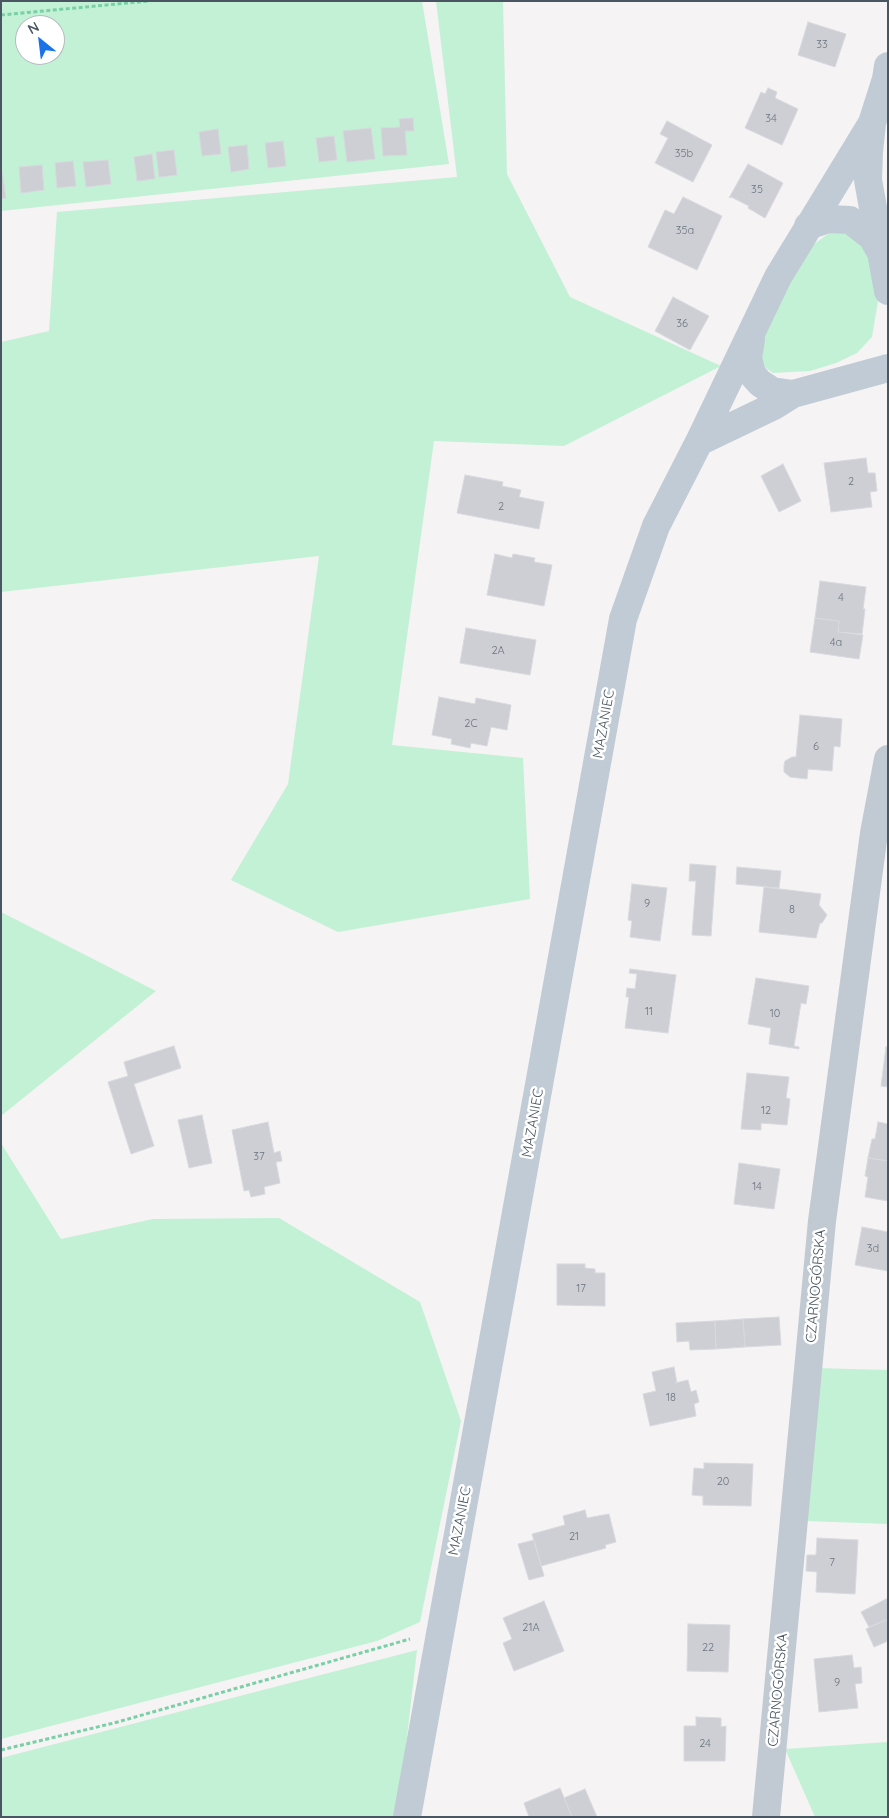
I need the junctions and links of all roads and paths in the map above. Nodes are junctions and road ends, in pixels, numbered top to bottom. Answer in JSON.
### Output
{"nodes":[{"id":1,"x":149,"y":1,"type":"edge"},
{"id":2,"x":1,"y":15,"type":"edge"},
{"id":3,"x":888,"y":66,"type":"edge"},
{"id":4,"x":872,"y":123,"type":"junction"},
{"id":5,"x":808,"y":226,"type":"junction"},
{"id":6,"x":880,"y":251,"type":"junction"},
{"id":7,"x":888,"y":291,"type":"edge"},
{"id":8,"x":752,"y":332,"type":"junction"},
{"id":9,"x":888,"y":368,"type":"edge"},
{"id":10,"x":793,"y":394,"type":"junction"},
{"id":11,"x":699,"y":442,"type":"junction"},
{"id":12,"x":888,"y":759,"type":"edge"},
{"id":13,"x":440,"y":1631,"type":"junction"},
{"id":14,"x":1,"y":1750,"type":"edge"},
{"id":15,"x":407,"y":1817,"type":"edge"},
{"id":16,"x":766,"y":1817,"type":"edge"}],
"edges":[{"from":1,"to":2,"type":"path"},
{"from":3,"to":4,"type":"street"},
{"from":4,"to":5,"type":"street","name":"MAZANIEC"},
{"from":4,"to":6,"type":"street"},
{"from":5,"to":6,"type":"street"},
{"from":5,"to":8,"type":"street","name":"MAZANIEC"},
{"from":6,"to":7,"type":"street"},
{"from":8,"to":10,"type":"street"},
{"from":8,"to":11,"type":"street","name":"MAZANIEC"},
{"from":9,"to":10,"type":"street"},
{"from":10,"to":11,"type":"street"},
{"from":11,"to":13,"type":"street","name":"MAZANIEC"},
{"from":12,"to":16,"type":"street","name":"CZARNOGÓRSKA"},
{"from":13,"to":14,"type":"path"},
{"from":13,"to":15,"type":"street","name":"MAZANIEC"}]}
